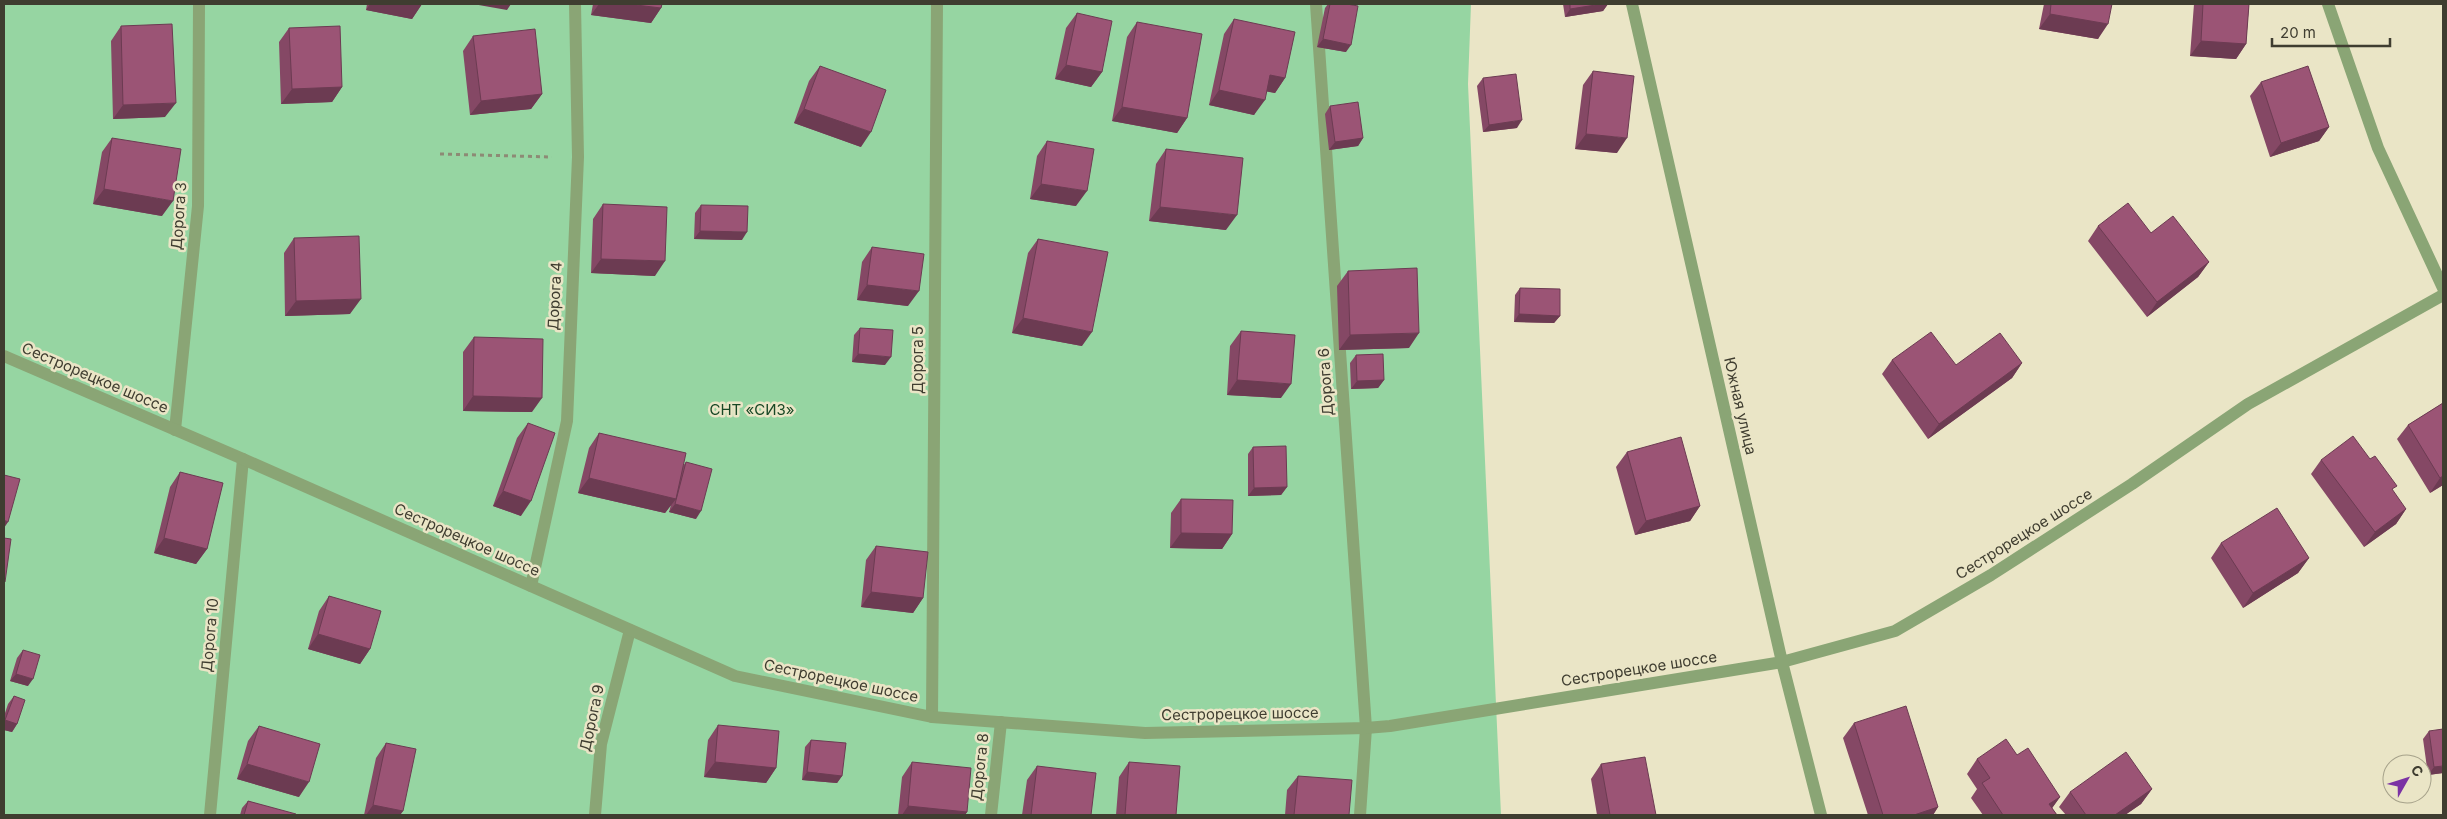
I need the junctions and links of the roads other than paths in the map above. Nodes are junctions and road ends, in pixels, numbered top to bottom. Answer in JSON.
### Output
{"nodes":[{"id":1,"x":199,"y":4,"type":"edge"},
{"id":2,"x":575,"y":4,"type":"edge"},
{"id":3,"x":937,"y":4,"type":"edge"},
{"id":4,"x":1316,"y":4,"type":"edge"},
{"id":5,"x":1632,"y":4,"type":"edge"},
{"id":6,"x":2328,"y":4,"type":"edge"},
{"id":7,"x":2443,"y":288,"type":"edge"},
{"id":8,"x":2443,"y":295,"type":"edge"},
{"id":9,"x":4,"y":356,"type":"edge"},
{"id":10,"x":175,"y":430,"type":"junction"},
{"id":11,"x":244,"y":459,"type":"junction"},
{"id":12,"x":531,"y":586,"type":"junction"},
{"id":13,"x":630,"y":630,"type":"junction"},
{"id":14,"x":1782,"y":662,"type":"junction"},
{"id":15,"x":932,"y":717,"type":"junction"},
{"id":16,"x":1001,"y":722,"type":"junction"},
{"id":17,"x":1366,"y":728,"type":"junction"},
{"id":18,"x":210,"y":815,"type":"edge"},
{"id":19,"x":595,"y":815,"type":"edge"},
{"id":20,"x":991,"y":815,"type":"edge"},
{"id":21,"x":1360,"y":815,"type":"edge"},
{"id":22,"x":1821,"y":815,"type":"edge"}],
"edges":[{"from":1,"to":10,"type":"street","name":"Дорога 3"},
{"from":2,"to":12,"type":"street","name":"Дорога 4"},
{"from":3,"to":15,"type":"street","name":"Дорога 5"},
{"from":4,"to":17,"type":"street","name":"Дорога 6"},
{"from":5,"to":14,"type":"street","name":"Южная улица"},
{"from":6,"to":7,"type":"street"},
{"from":8,"to":14,"type":"street","name":"Сестрорецкое шоссе"},
{"from":9,"to":10,"type":"street","name":"Сестрорецкое шоссе"},
{"from":10,"to":11,"type":"street","name":"Сестрорецкое шоссе"},
{"from":11,"to":12,"type":"street","name":"Сестрорецкое шоссе"},
{"from":11,"to":18,"type":"street","name":"Дорога 10"},
{"from":12,"to":13,"type":"street","name":"Сестрорецкое шоссе"},
{"from":13,"to":15,"type":"street","name":"Сестрорецкое шоссе"},
{"from":13,"to":19,"type":"street","name":"Дорога 9"},
{"from":14,"to":17,"type":"street","name":"Сестрорецкое шоссе"},
{"from":14,"to":22,"type":"street","name":"Южная улица"},
{"from":15,"to":16,"type":"street","name":"Сестрорецкое шоссе"},
{"from":16,"to":17,"type":"street","name":"Сестрорецкое шоссе"},
{"from":16,"to":20,"type":"street","name":"Дорога 8"},
{"from":17,"to":21,"type":"street","name":"Дорога 6"}]}
